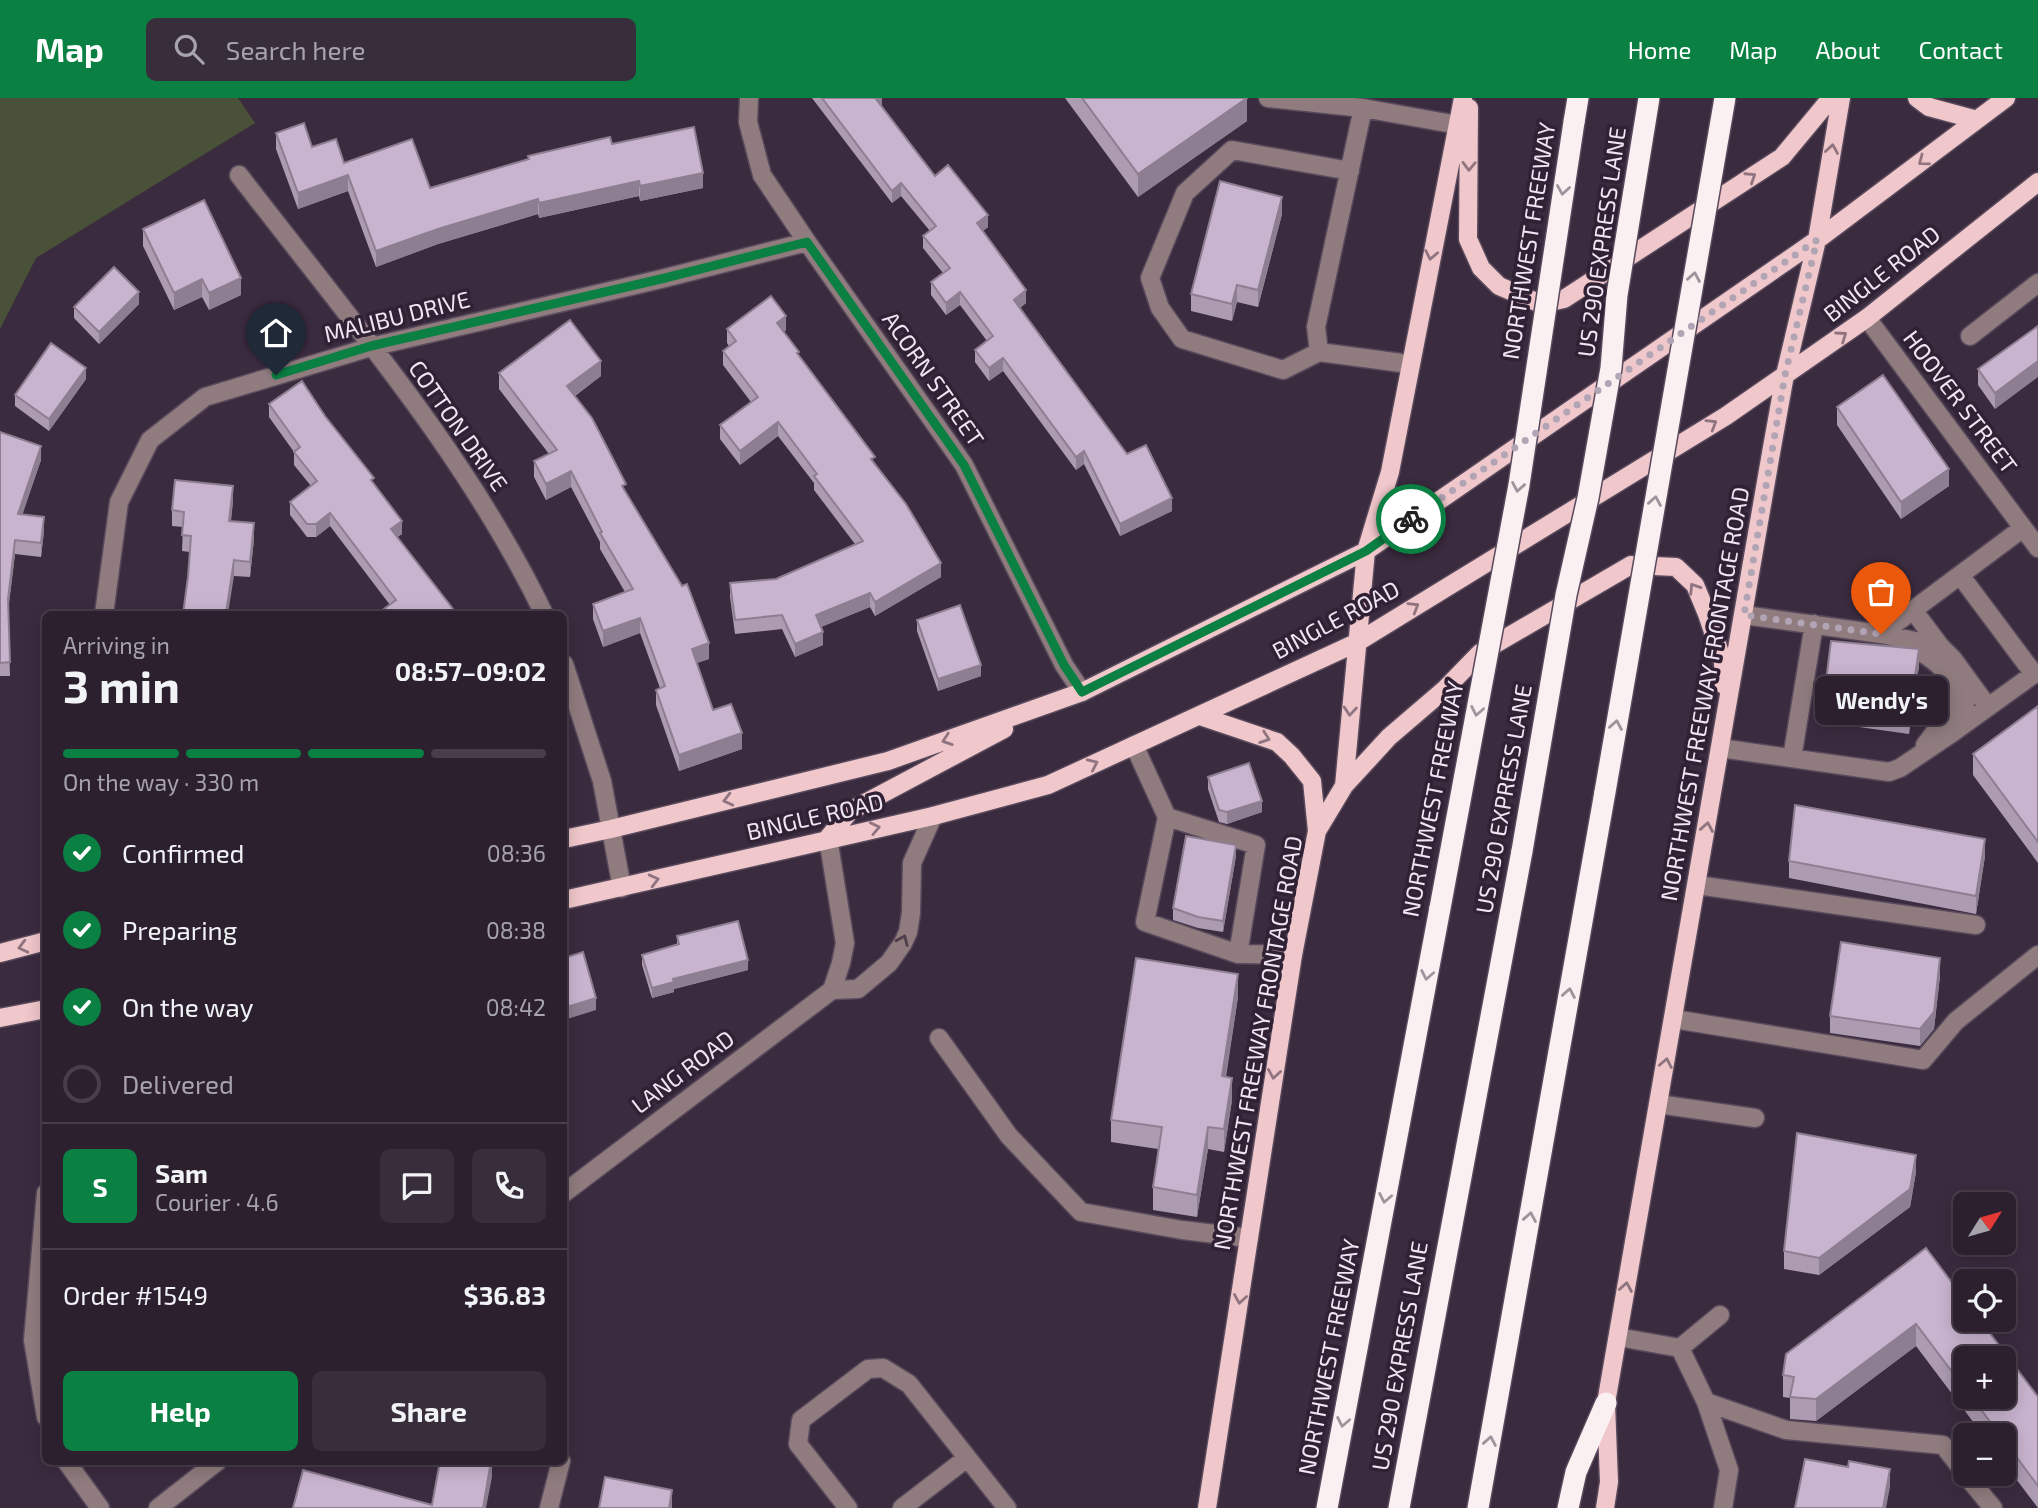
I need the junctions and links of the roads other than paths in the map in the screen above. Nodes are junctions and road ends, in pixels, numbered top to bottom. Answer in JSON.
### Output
{"nodes":[{"id":1,"x":749,"y":98,"type":"edge"},
{"id":2,"x":1268,"y":98,"type":"edge"},
{"id":3,"x":1462,"y":98,"type":"edge"},
{"id":4,"x":1469,"y":98,"type":"edge"},
{"id":5,"x":1578,"y":98,"type":"edge"},
{"id":6,"x":1649,"y":98,"type":"edge"},
{"id":7,"x":1725,"y":98,"type":"edge"},
{"id":8,"x":1830,"y":98,"type":"edge"},
{"id":9,"x":1841,"y":98,"type":"edge"},
{"id":10,"x":1917,"y":98,"type":"edge"},
{"id":11,"x":2006,"y":98,"type":"edge"},
{"id":12,"x":1363,"y":108,"type":"junction"},
{"id":13,"x":1977,"y":120,"type":"junction"},
{"id":14,"x":1458,"y":125,"type":"junction"},
{"id":15,"x":1350,"y":171,"type":"junction"},
{"id":16,"x":239,"y":175,"type":"dead end"},
{"id":17,"x":2038,"y":181,"type":"edge"},
{"id":18,"x":1817,"y":240,"type":"junction"},
{"id":19,"x":807,"y":242,"type":"junction"},
{"id":20,"x":2038,"y":283,"type":"edge"},
{"id":21,"x":1867,"y":318,"type":"junction"},
{"id":22,"x":1970,"y":336,"type":"dead end"},
{"id":23,"x":371,"y":346,"type":"junction"},
{"id":24,"x":1319,"y":352,"type":"junction"},
{"id":25,"x":1409,"y":364,"type":"junction"},
{"id":26,"x":1785,"y":375,"type":"junction"},
{"id":27,"x":2024,"y":528,"type":"junction"},
{"id":28,"x":2038,"y":548,"type":"edge"},
{"id":29,"x":1366,"y":551,"type":"junction"},
{"id":30,"x":1960,"y":575,"type":"junction"},
{"id":31,"x":1913,"y":610,"type":"junction"},
{"id":32,"x":104,"y":611,"type":"edge"},
{"id":33,"x":543,"y":611,"type":"edge"},
{"id":34,"x":1744,"y":615,"type":"junction"},
{"id":35,"x":1814,"y":624,"type":"junction"},
{"id":36,"x":1887,"y":635,"type":"junction"},
{"id":37,"x":1356,"y":643,"type":"junction"},
{"id":38,"x":1940,"y":646,"type":"junction"},
{"id":39,"x":567,"y":673,"type":"edge"},
{"id":40,"x":1965,"y":676,"type":"junction"},
{"id":41,"x":1082,"y":692,"type":"junction"},
{"id":42,"x":1053,"y":703,"type":"junction"},
{"id":43,"x":1988,"y":707,"type":"junction"},
{"id":44,"x":1200,"y":716,"type":"junction"},
{"id":45,"x":1725,"y":724,"type":"junction"},
{"id":46,"x":1952,"y":733,"type":"junction"},
{"id":47,"x":1134,"y":745,"type":"junction"},
{"id":48,"x":1720,"y":748,"type":"junction"},
{"id":49,"x":1792,"y":758,"type":"junction"},
{"id":50,"x":1914,"y":759,"type":"junction"},
{"id":51,"x":1344,"y":786,"type":"junction"},
{"id":52,"x":933,"y":816,"type":"junction"},
{"id":53,"x":1167,"y":817,"type":"junction"},
{"id":54,"x":611,"y":829,"type":"junction"},
{"id":55,"x":1317,"y":831,"type":"junction"},
{"id":56,"x":567,"y":838,"type":"edge"},
{"id":57,"x":828,"y":838,"type":"junction"},
{"id":58,"x":1697,"y":885,"type":"junction"},
{"id":59,"x":622,"y":888,"type":"junction"},
{"id":60,"x":567,"y":900,"type":"edge"},
{"id":61,"x":1976,"y":925,"type":"dead end"},
{"id":62,"x":42,"y":942,"type":"edge"},
{"id":63,"x":0,"y":953,"type":"edge"},
{"id":64,"x":1238,"y":954,"type":"junction"},
{"id":65,"x":1293,"y":955,"type":"junction"},
{"id":66,"x":2038,"y":955,"type":"edge"},
{"id":67,"x":832,"y":990,"type":"junction"},
{"id":68,"x":42,"y":1010,"type":"edge"},
{"id":69,"x":0,"y":1018,"type":"edge"},
{"id":70,"x":1674,"y":1020,"type":"junction"},
{"id":71,"x":939,"y":1038,"type":"dead end"},
{"id":72,"x":1658,"y":1104,"type":"junction"},
{"id":73,"x":1755,"y":1118,"type":"dead end"},
{"id":74,"x":567,"y":1191,"type":"edge"},
{"id":75,"x":42,"y":1238,"type":"edge"},
{"id":76,"x":1249,"y":1238,"type":"junction"},
{"id":77,"x":1720,"y":1315,"type":"dead end"},
{"id":78,"x":1618,"y":1336,"type":"junction"},
{"id":79,"x":1680,"y":1348,"type":"junction"},
{"id":80,"x":42,"y":1393,"type":"edge"},
{"id":81,"x":1706,"y":1402,"type":"junction"},
{"id":82,"x":1606,"y":1403,"type":"junction"},
{"id":83,"x":967,"y":1458,"type":"junction"},
{"id":84,"x":1953,"y":1458,"type":"edge"},
{"id":85,"x":69,"y":1465,"type":"edge"},
{"id":86,"x":213,"y":1465,"type":"edge"},
{"id":87,"x":560,"y":1465,"type":"edge"},
{"id":88,"x":1975,"y":1486,"type":"edge"},
{"id":89,"x":100,"y":1508,"type":"edge"},
{"id":90,"x":158,"y":1508,"type":"edge"},
{"id":91,"x":549,"y":1508,"type":"edge"},
{"id":92,"x":848,"y":1508,"type":"edge"},
{"id":93,"x":902,"y":1508,"type":"edge"},
{"id":94,"x":1007,"y":1508,"type":"edge"},
{"id":95,"x":1207,"y":1508,"type":"edge"},
{"id":96,"x":1327,"y":1508,"type":"edge"},
{"id":97,"x":1399,"y":1508,"type":"edge"},
{"id":98,"x":1478,"y":1508,"type":"edge"},
{"id":99,"x":1568,"y":1508,"type":"edge"},
{"id":100,"x":1605,"y":1508,"type":"edge"},
{"id":101,"x":1723,"y":1508,"type":"edge"},
{"id":102,"x":1993,"y":1508,"type":"edge"}],
"edges":[{"from":1,"to":19,"type":"street","name":"ACORN STREET"},
{"from":2,"to":12,"type":"street"},
{"from":3,"to":14,"type":"main road","name":"NORTHWEST FREEWAY FRONTAGE ROAD"},
{"from":4,"to":8,"type":"main road","one_way":true},
{"from":5,"to":96,"type":"highway","name":"NORTHWEST FREEWAY","one_way":true,"bridge":true},
{"from":6,"to":97,"type":"highway","name":"US 290 EXPRESS LANE","bridge":true},
{"from":98,"to":7,"type":"highway","one_way":true,"bridge":true},
{"from":18,"to":9,"type":"main road","name":"NORTHWEST FREEWAY FRONTAGE ROAD","one_way":true},
{"from":10,"to":13,"type":"main road"},
{"from":11,"to":13,"type":"main road","name":"BINGLE ROAD"},
{"from":12,"to":14,"type":"street"},
{"from":12,"to":15,"type":"street"},
{"from":13,"to":18,"type":"main road","name":"BINGLE ROAD","one_way":true},
{"from":14,"to":25,"type":"main road","name":"NORTHWEST FREEWAY FRONTAGE ROAD","one_way":true},
{"from":15,"to":24,"type":"street"},
{"from":15,"to":24,"type":"street"},
{"from":16,"to":23,"type":"street","name":"COTTON DRIVE"},
{"from":17,"to":21,"type":"main road","name":"BINGLE ROAD"},
{"from":18,"to":26,"type":"main road","name":"NORTHWEST FREEWAY FRONTAGE ROAD"},
{"from":18,"to":29,"type":"main road","name":"BINGLE ROAD"},
{"from":19,"to":23,"type":"street","name":"MALIBU DRIVE"},
{"from":19,"to":41,"type":"street","name":"ACORN STREET"},
{"from":20,"to":22,"type":"street"},
{"from":26,"to":21,"type":"main road","name":"BINGLE ROAD","one_way":true},
{"from":21,"to":27,"type":"street","name":"HOOVER STREET"},
{"from":23,"to":32,"type":"street","name":"MALIBU DRIVE"},
{"from":23,"to":33,"type":"street","name":"COTTON DRIVE"},
{"from":24,"to":25,"type":"street"},
{"from":25,"to":29,"type":"main road","name":"NORTHWEST FREEWAY FRONTAGE ROAD"},
{"from":26,"to":34,"type":"main road","name":"NORTHWEST FREEWAY FRONTAGE ROAD"},
{"from":37,"to":26,"type":"main road","name":"BINGLE ROAD","one_way":true},
{"from":27,"to":28,"type":"street","name":"HOOVER STREET"},
{"from":27,"to":30,"type":"street"},
{"from":29,"to":37,"type":"main road","name":"NORTHWEST FREEWAY FRONTAGE ROAD"},
{"from":29,"to":41,"type":"main road","name":"BINGLE ROAD"},
{"from":30,"to":31,"type":"street"},
{"from":30,"to":43,"type":"street"},
{"from":31,"to":36,"type":"street"},
{"from":31,"to":38,"type":"street"},
{"from":34,"to":35,"type":"street"},
{"from":34,"to":45,"type":"main road","name":"NORTHWEST FREEWAY FRONTAGE ROAD"},
{"from":35,"to":36,"type":"street"},
{"from":35,"to":49,"type":"street"},
{"from":36,"to":38,"type":"street"},
{"from":36,"to":50,"type":"street"},
{"from":37,"to":44,"type":"main road","name":"BINGLE ROAD"},
{"from":37,"to":51,"type":"main road","name":"NORTHWEST FREEWAY FRONTAGE ROAD","one_way":true},
{"from":38,"to":40,"type":"street"},
{"from":39,"to":54,"type":"street"},
{"from":40,"to":43,"type":"street"},
{"from":40,"to":46,"type":"street"},
{"from":41,"to":42,"type":"main road","name":"BINGLE ROAD"},
{"from":42,"to":54,"type":"main road","name":"BINGLE ROAD","one_way":true},
{"from":42,"to":57,"type":"main road"},
{"from":43,"to":46,"type":"street"},
{"from":44,"to":47,"type":"main road","name":"BINGLE ROAD"},
{"from":44,"to":55,"type":"main road","one_way":true},
{"from":45,"to":48,"type":"main road","name":"NORTHWEST FREEWAY FRONTAGE ROAD"},
{"from":45,"to":51,"type":"main road","one_way":true},
{"from":46,"to":50,"type":"street"},
{"from":52,"to":47,"type":"main road","name":"BINGLE ROAD","one_way":true},
{"from":47,"to":53,"type":"street"},
{"from":48,"to":49,"type":"street"},
{"from":58,"to":48,"type":"main road","name":"NORTHWEST FREEWAY FRONTAGE ROAD","one_way":true},
{"from":49,"to":50,"type":"street"},
{"from":51,"to":55,"type":"main road","name":"NORTHWEST FREEWAY FRONTAGE ROAD"},
{"from":57,"to":52,"type":"main road","name":"BINGLE ROAD","one_way":true},
{"from":67,"to":52,"type":"street","name":"LANG ROAD","one_way":true},
{"from":53,"to":64,"type":"street"},
{"from":53,"to":64,"type":"street"},
{"from":54,"to":56,"type":"main road","name":"BINGLE ROAD"},
{"from":54,"to":59,"type":"street"},
{"from":55,"to":65,"type":"main road","name":"NORTHWEST FREEWAY FRONTAGE ROAD"},
{"from":59,"to":57,"type":"main road","name":"BINGLE ROAD","one_way":true},
{"from":57,"to":67,"type":"street"},
{"from":58,"to":61,"type":"street"},
{"from":58,"to":70,"type":"main road","name":"NORTHWEST FREEWAY FRONTAGE ROAD"},
{"from":59,"to":60,"type":"main road","name":"BINGLE ROAD"},
{"from":62,"to":63,"type":"main road","one_way":true},
{"from":64,"to":65,"type":"street"},
{"from":65,"to":76,"type":"main road","name":"NORTHWEST FREEWAY FRONTAGE ROAD","one_way":true},
{"from":66,"to":70,"type":"street"},
{"from":67,"to":74,"type":"street","name":"LANG ROAD"},
{"from":68,"to":69,"type":"main road"},
{"from":72,"to":70,"type":"main road","name":"NORTHWEST FREEWAY FRONTAGE ROAD","one_way":true},
{"from":71,"to":76,"type":"street"},
{"from":72,"to":73,"type":"street"},
{"from":78,"to":72,"type":"main road","name":"NORTHWEST FREEWAY FRONTAGE ROAD","one_way":true},
{"from":75,"to":80,"type":"street"},
{"from":76,"to":95,"type":"main road","name":"NORTHWEST FREEWAY FRONTAGE ROAD","one_way":true},
{"from":77,"to":79,"type":"street"},
{"from":78,"to":79,"type":"street"},
{"from":78,"to":82,"type":"main road","name":"NORTHWEST FREEWAY FRONTAGE ROAD"},
{"from":79,"to":81,"type":"street"},
{"from":81,"to":84,"type":"street"},
{"from":81,"to":101,"type":"street"},
{"from":82,"to":99,"type":"highway"},
{"from":82,"to":100,"type":"main road","name":"NORTHWEST FREEWAY FRONTAGE ROAD"},
{"from":83,"to":92,"type":"street"},
{"from":83,"to":93,"type":"street"},
{"from":83,"to":94,"type":"street"},
{"from":85,"to":89,"type":"street"},
{"from":86,"to":90,"type":"street"},
{"from":87,"to":91,"type":"street"},
{"from":88,"to":102,"type":"street"}]}
